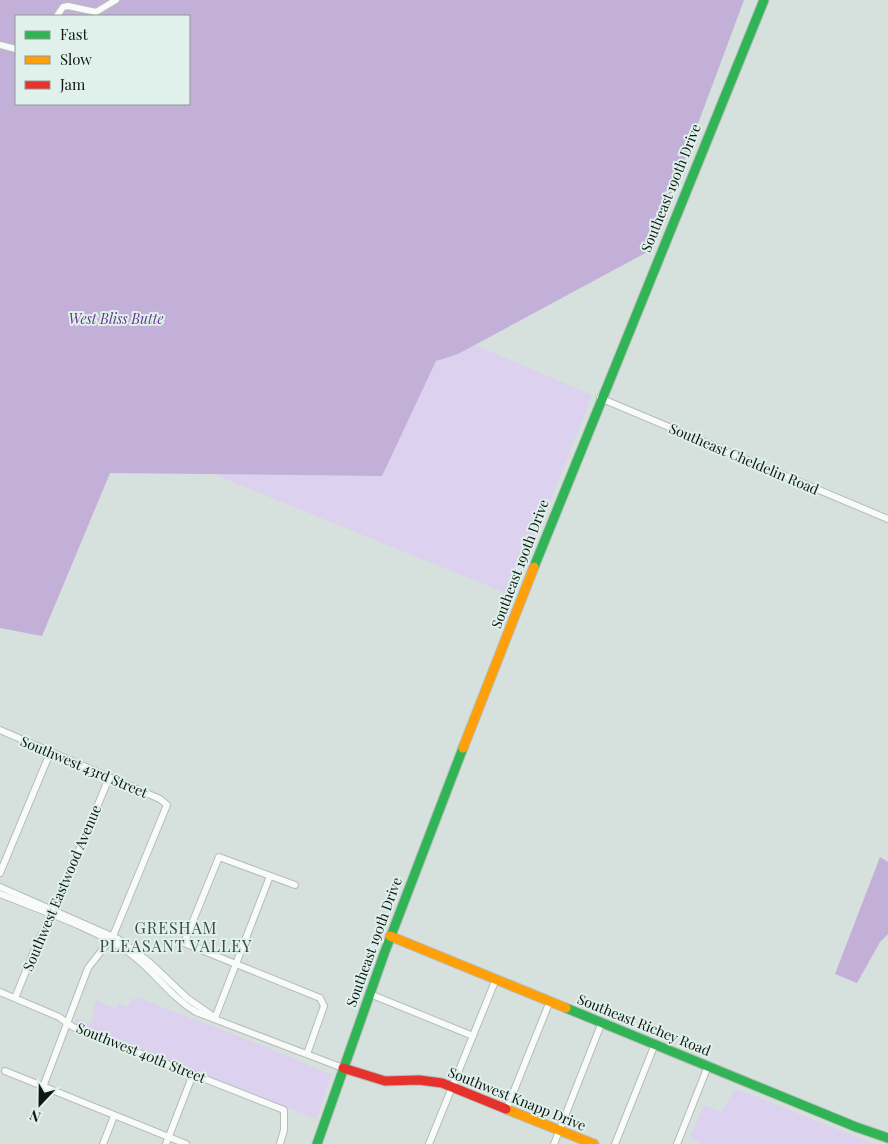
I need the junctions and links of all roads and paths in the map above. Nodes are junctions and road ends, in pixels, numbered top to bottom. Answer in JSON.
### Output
{"nodes":[{"id":1,"x":116,"y":0,"type":"edge"},
{"id":2,"x":764,"y":0,"type":"edge"},
{"id":3,"x":58,"y":15,"type":"edge"},
{"id":4,"x":0,"y":44,"type":"edge"},
{"id":5,"x":15,"y":49,"type":"edge"},
{"id":6,"x":600,"y":398,"type":"junction"},
{"id":7,"x":888,"y":519,"type":"edge"},
{"id":8,"x":0,"y":730,"type":"edge"},
{"id":9,"x":50,"y":753,"type":"junction"},
{"id":10,"x":109,"y":778,"type":"junction"},
{"id":11,"x":0,"y":873,"type":"edge"},
{"id":12,"x":270,"y":876,"type":"junction"},
{"id":13,"x":295,"y":885,"type":"dead end"},
{"id":14,"x":0,"y":887,"type":"edge"},
{"id":15,"x":0,"y":894,"type":"edge"},
{"id":16,"x":53,"y":912,"type":"junction"},
{"id":17,"x":390,"y":936,"type":"junction"},
{"id":18,"x":111,"y":938,"type":"junction"},
{"id":19,"x":236,"y":965,"type":"junction"},
{"id":20,"x":496,"y":979,"type":"junction"},
{"id":21,"x":0,"y":992,"type":"edge"},
{"id":22,"x":370,"y":994,"type":"junction"},
{"id":23,"x":15,"y":998,"type":"junction"},
{"id":24,"x":550,"y":1001,"type":"junction"},
{"id":25,"x":215,"y":1018,"type":"junction"},
{"id":26,"x":68,"y":1022,"type":"junction"},
{"id":27,"x":602,"y":1022,"type":"junction"},
{"id":28,"x":473,"y":1036,"type":"junction"},
{"id":29,"x":655,"y":1044,"type":"junction"},
{"id":30,"x":307,"y":1054,"type":"junction"},
{"id":31,"x":708,"y":1066,"type":"junction"},
{"id":32,"x":343,"y":1068,"type":"junction"},
{"id":33,"x":5,"y":1071,"type":"dead end"},
{"id":34,"x":193,"y":1074,"type":"junction"},
{"id":35,"x":453,"y":1086,"type":"junction"},
{"id":36,"x":43,"y":1087,"type":"junction"},
{"id":37,"x":507,"y":1108,"type":"junction"},
{"id":38,"x":114,"y":1116,"type":"junction"},
{"id":39,"x":559,"y":1130,"type":"junction"},
{"id":40,"x":168,"y":1137,"type":"junction"},
{"id":41,"x":888,"y":1138,"type":"edge"},
{"id":42,"x":103,"y":1144,"type":"edge"},
{"id":43,"x":166,"y":1144,"type":"edge"},
{"id":44,"x":186,"y":1144,"type":"edge"},
{"id":45,"x":280,"y":1144,"type":"edge"},
{"id":46,"x":317,"y":1144,"type":"edge"},
{"id":47,"x":430,"y":1144,"type":"edge"},
{"id":48,"x":554,"y":1144,"type":"edge"},
{"id":49,"x":594,"y":1144,"type":"edge"},
{"id":50,"x":615,"y":1144,"type":"edge"},
{"id":51,"x":678,"y":1144,"type":"edge"}],
"edges":[{"from":1,"to":3,"type":"street"},
{"from":2,"to":6,"type":"main road","name":"Southeast 190th Drive"},
{"from":4,"to":5,"type":"street"},
{"from":6,"to":7,"type":"street","name":"Southeast Cheldelin Road"},
{"from":6,"to":17,"type":"main road","name":"Southeast 190th Drive"},
{"from":8,"to":9,"type":"street","name":"Southwest 43rd Street"},
{"from":9,"to":10,"type":"street","name":"Southwest 43rd Street"},
{"from":9,"to":11,"type":"street"},
{"from":10,"to":16,"type":"street","name":"Southwest Eastwood Avenue"},
{"from":10,"to":18,"type":"street","name":"Southwest 43rd Street"},
{"from":12,"to":13,"type":"street"},
{"from":12,"to":19,"type":"street"},
{"from":12,"to":19,"type":"street"},
{"from":14,"to":16,"type":"street"},
{"from":15,"to":16,"type":"street"},
{"from":16,"to":18,"type":"street"},
{"from":16,"to":23,"type":"street","name":"Southwest Eastwood Avenue"},
{"from":17,"to":20,"type":"main road","name":"Southeast Richey Road"},
{"from":17,"to":22,"type":"main road","name":"Southeast 190th Drive"},
{"from":18,"to":25,"type":"street"},
{"from":18,"to":26,"type":"street"},
{"from":19,"to":25,"type":"street"},
{"from":19,"to":30,"type":"street"},
{"from":20,"to":24,"type":"main road","name":"Southeast Richey Road"},
{"from":20,"to":28,"type":"street"},
{"from":21,"to":23,"type":"street","name":"Southwest 40th Street"},
{"from":22,"to":28,"type":"street"},
{"from":22,"to":32,"type":"main road","name":"Southeast 190th Drive"},
{"from":23,"to":26,"type":"street","name":"Southwest 40th Street"},
{"from":24,"to":27,"type":"main road","name":"Southeast Richey Road"},
{"from":24,"to":37,"type":"street"},
{"from":25,"to":30,"type":"street"},
{"from":26,"to":34,"type":"street","name":"Southwest 40th Street"},
{"from":26,"to":36,"type":"street"},
{"from":27,"to":29,"type":"main road","name":"Southeast Richey Road"},
{"from":27,"to":39,"type":"street"},
{"from":28,"to":35,"type":"street"},
{"from":29,"to":31,"type":"main road","name":"Southeast Richey Road"},
{"from":29,"to":50,"type":"street"},
{"from":30,"to":32,"type":"street"},
{"from":31,"to":41,"type":"main road","name":"Southeast Richey Road"},
{"from":31,"to":51,"type":"street"},
{"from":32,"to":35,"type":"main road","name":"Southwest Knapp Drive"},
{"from":32,"to":46,"type":"main road","name":"Southeast 190th Drive"},
{"from":33,"to":36,"type":"street"},
{"from":34,"to":40,"type":"street"},
{"from":34,"to":45,"type":"street","name":"Southwest 40th Street"},
{"from":35,"to":37,"type":"main road","name":"Southwest Knapp Drive"},
{"from":35,"to":47,"type":"street"},
{"from":36,"to":38,"type":"street"},
{"from":37,"to":39,"type":"main road","name":"Southwest Knapp Drive"},
{"from":38,"to":40,"type":"street"},
{"from":38,"to":42,"type":"street"},
{"from":39,"to":48,"type":"street"},
{"from":39,"to":49,"type":"main road","name":"Southwest Knapp Drive"},
{"from":40,"to":43,"type":"street"},
{"from":40,"to":44,"type":"street"}]}
